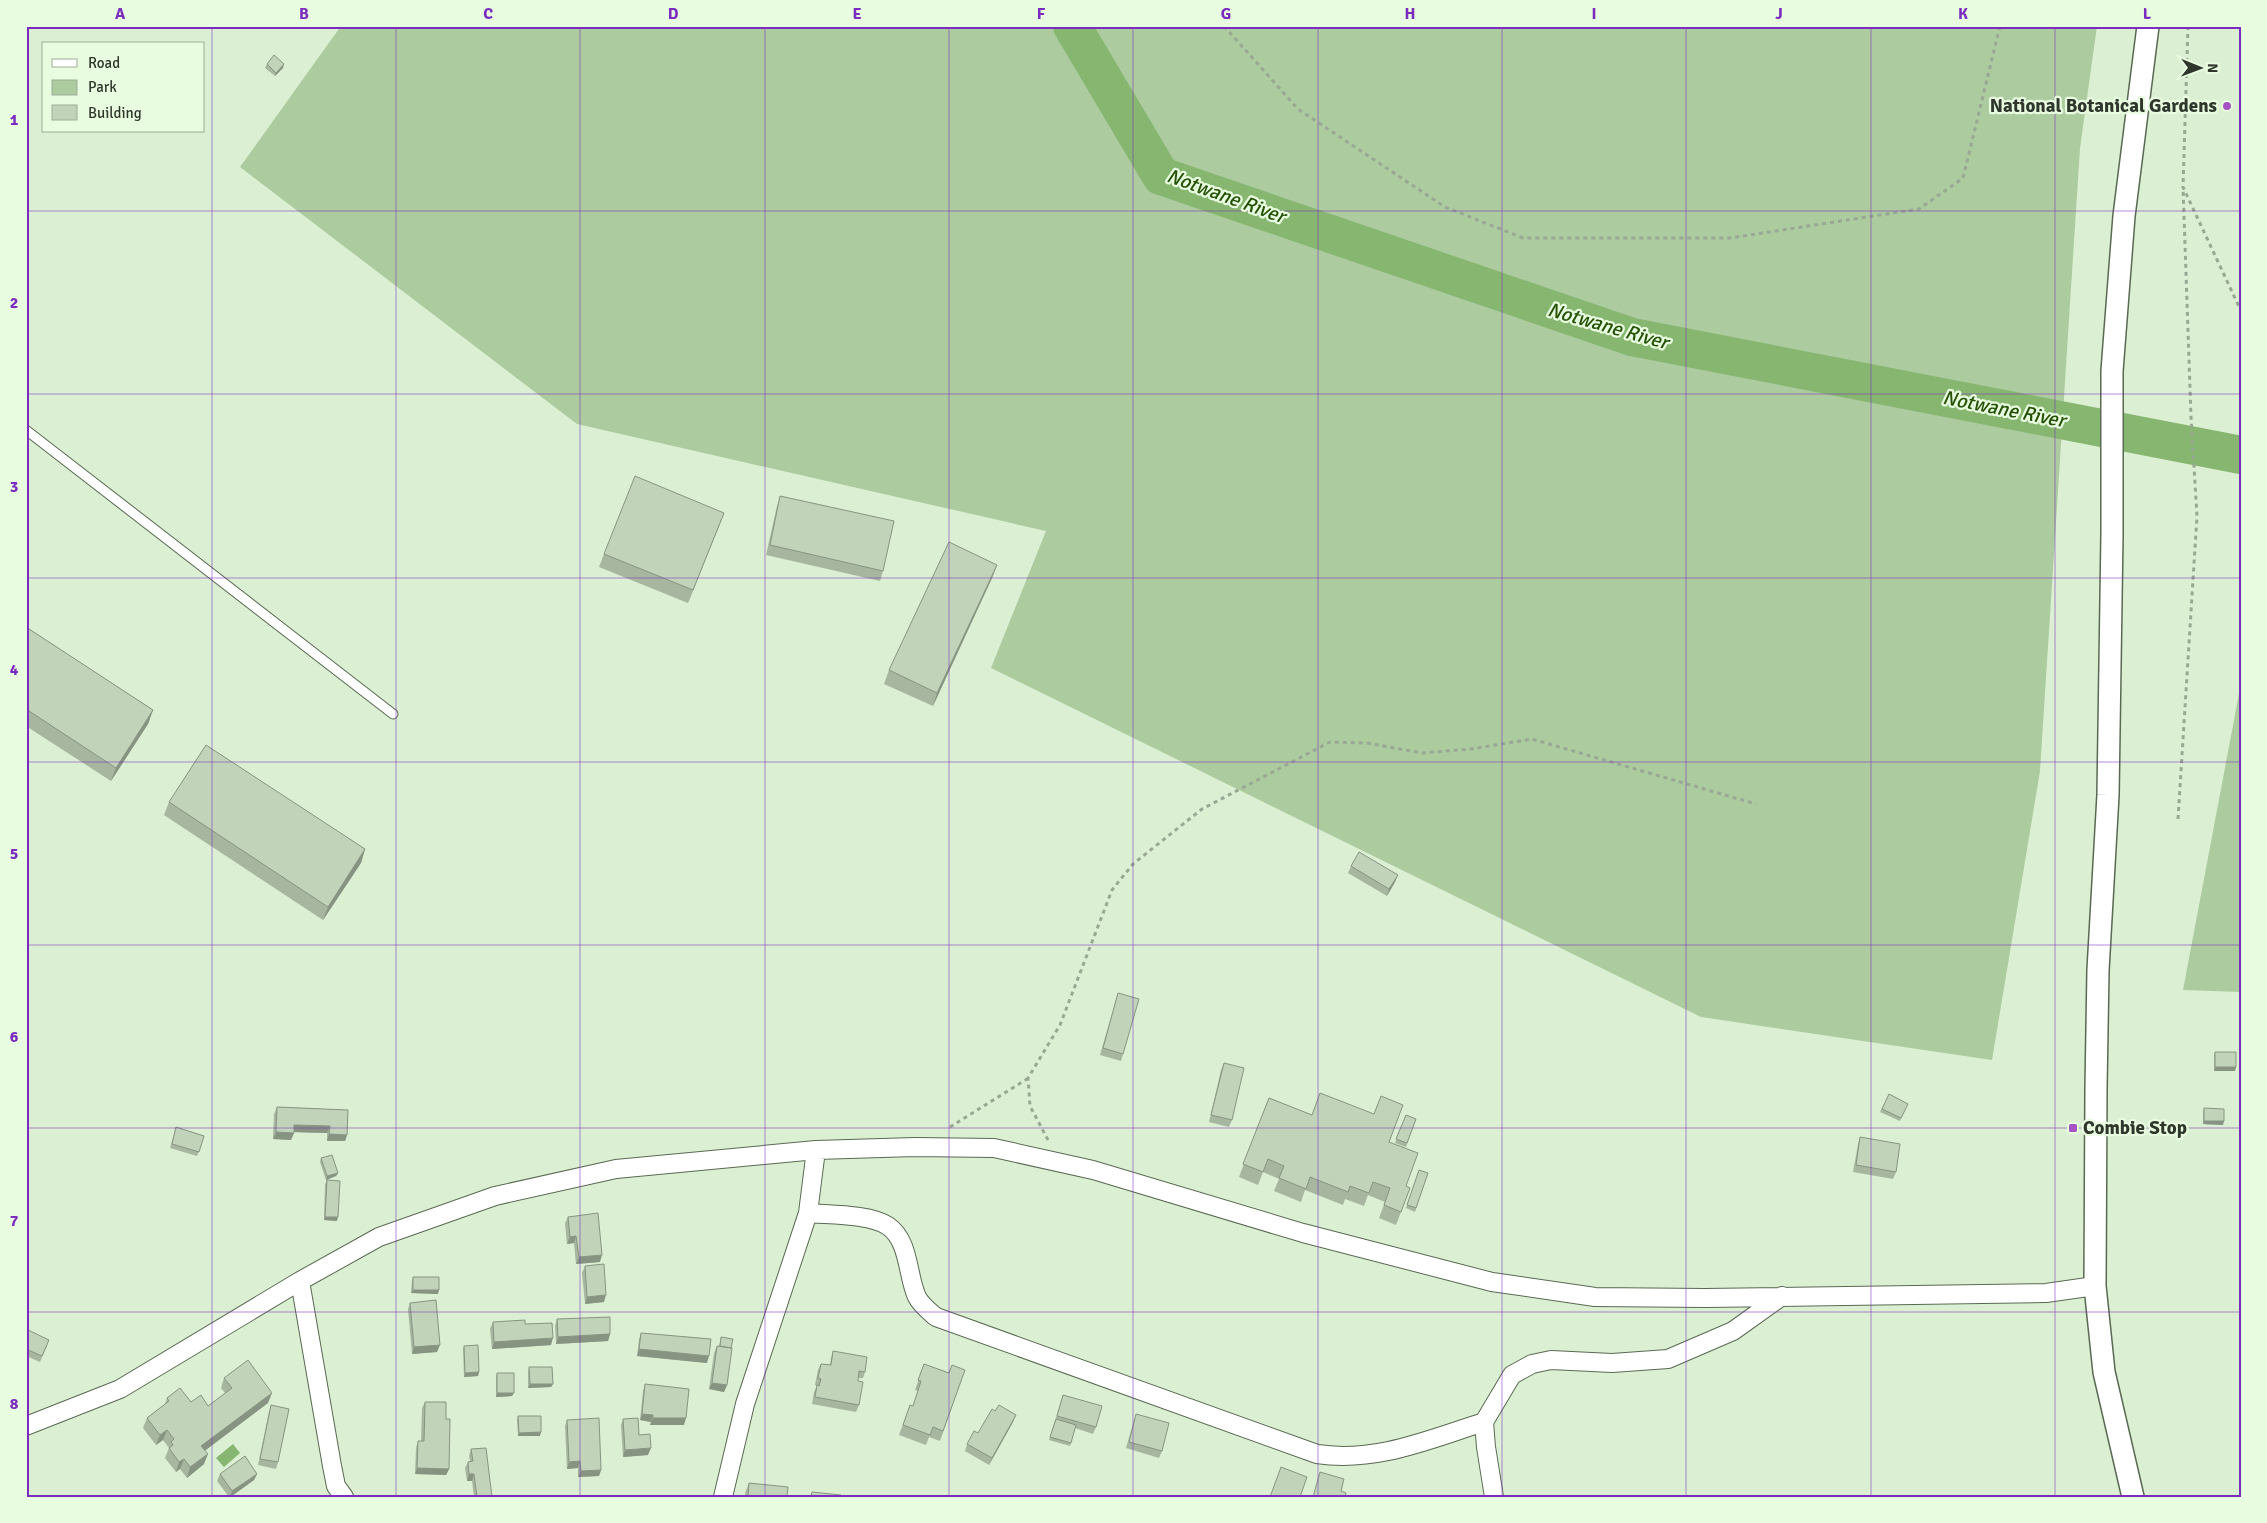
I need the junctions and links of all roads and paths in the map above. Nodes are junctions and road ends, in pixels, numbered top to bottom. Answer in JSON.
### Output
{"nodes":[{"id":1,"x":1224,"y":26,"type":"edge"},
{"id":2,"x":2000,"y":26,"type":"edge"},
{"id":3,"x":2148,"y":26,"type":"edge"},
{"id":4,"x":2188,"y":26,"type":"edge"},
{"id":5,"x":2183,"y":187,"type":"junction"},
{"id":6,"x":2241,"y":311,"type":"edge"},
{"id":7,"x":26,"y":430,"type":"edge"},
{"id":8,"x":393,"y":714,"type":"dead end"},
{"id":9,"x":1756,"y":804,"type":"dead end"},
{"id":10,"x":2178,"y":819,"type":"dead end"},
{"id":11,"x":1028,"y":1078,"type":"junction"},
{"id":12,"x":949,"y":1128,"type":"dead end"},
{"id":13,"x":816,"y":1150,"type":"junction"},
{"id":14,"x":1068,"y":1164,"type":"junction"},
{"id":15,"x":808,"y":1213,"type":"junction"},
{"id":16,"x":300,"y":1281,"type":"junction"},
{"id":17,"x":2096,"y":1286,"type":"junction"},
{"id":18,"x":1782,"y":1296,"type":"junction"},
{"id":19,"x":1484,"y":1422,"type":"junction"},
{"id":20,"x":26,"y":1426,"type":"edge"},
{"id":21,"x":344,"y":1497,"type":"edge"},
{"id":22,"x":723,"y":1497,"type":"edge"},
{"id":23,"x":1494,"y":1497,"type":"edge"},
{"id":24,"x":2132,"y":1497,"type":"edge"}],
"edges":[{"from":1,"to":2,"type":"path"},
{"from":3,"to":17,"type":"street"},
{"from":4,"to":5,"type":"path"},
{"from":5,"to":6,"type":"path"},
{"from":5,"to":10,"type":"path"},
{"from":7,"to":8,"type":"lane"},
{"from":9,"to":11,"type":"path"},
{"from":11,"to":12,"type":"path"},
{"from":11,"to":14,"type":"path"},
{"from":13,"to":14,"type":"street"},
{"from":13,"to":15,"type":"street"},
{"from":13,"to":16,"type":"street"},
{"from":14,"to":18,"type":"street"},
{"from":15,"to":19,"type":"street"},
{"from":15,"to":22,"type":"street"},
{"from":16,"to":20,"type":"street"},
{"from":16,"to":21,"type":"street"},
{"from":17,"to":18,"type":"street"},
{"from":17,"to":24,"type":"street"},
{"from":18,"to":19,"type":"street"},
{"from":19,"to":23,"type":"street"}]}
